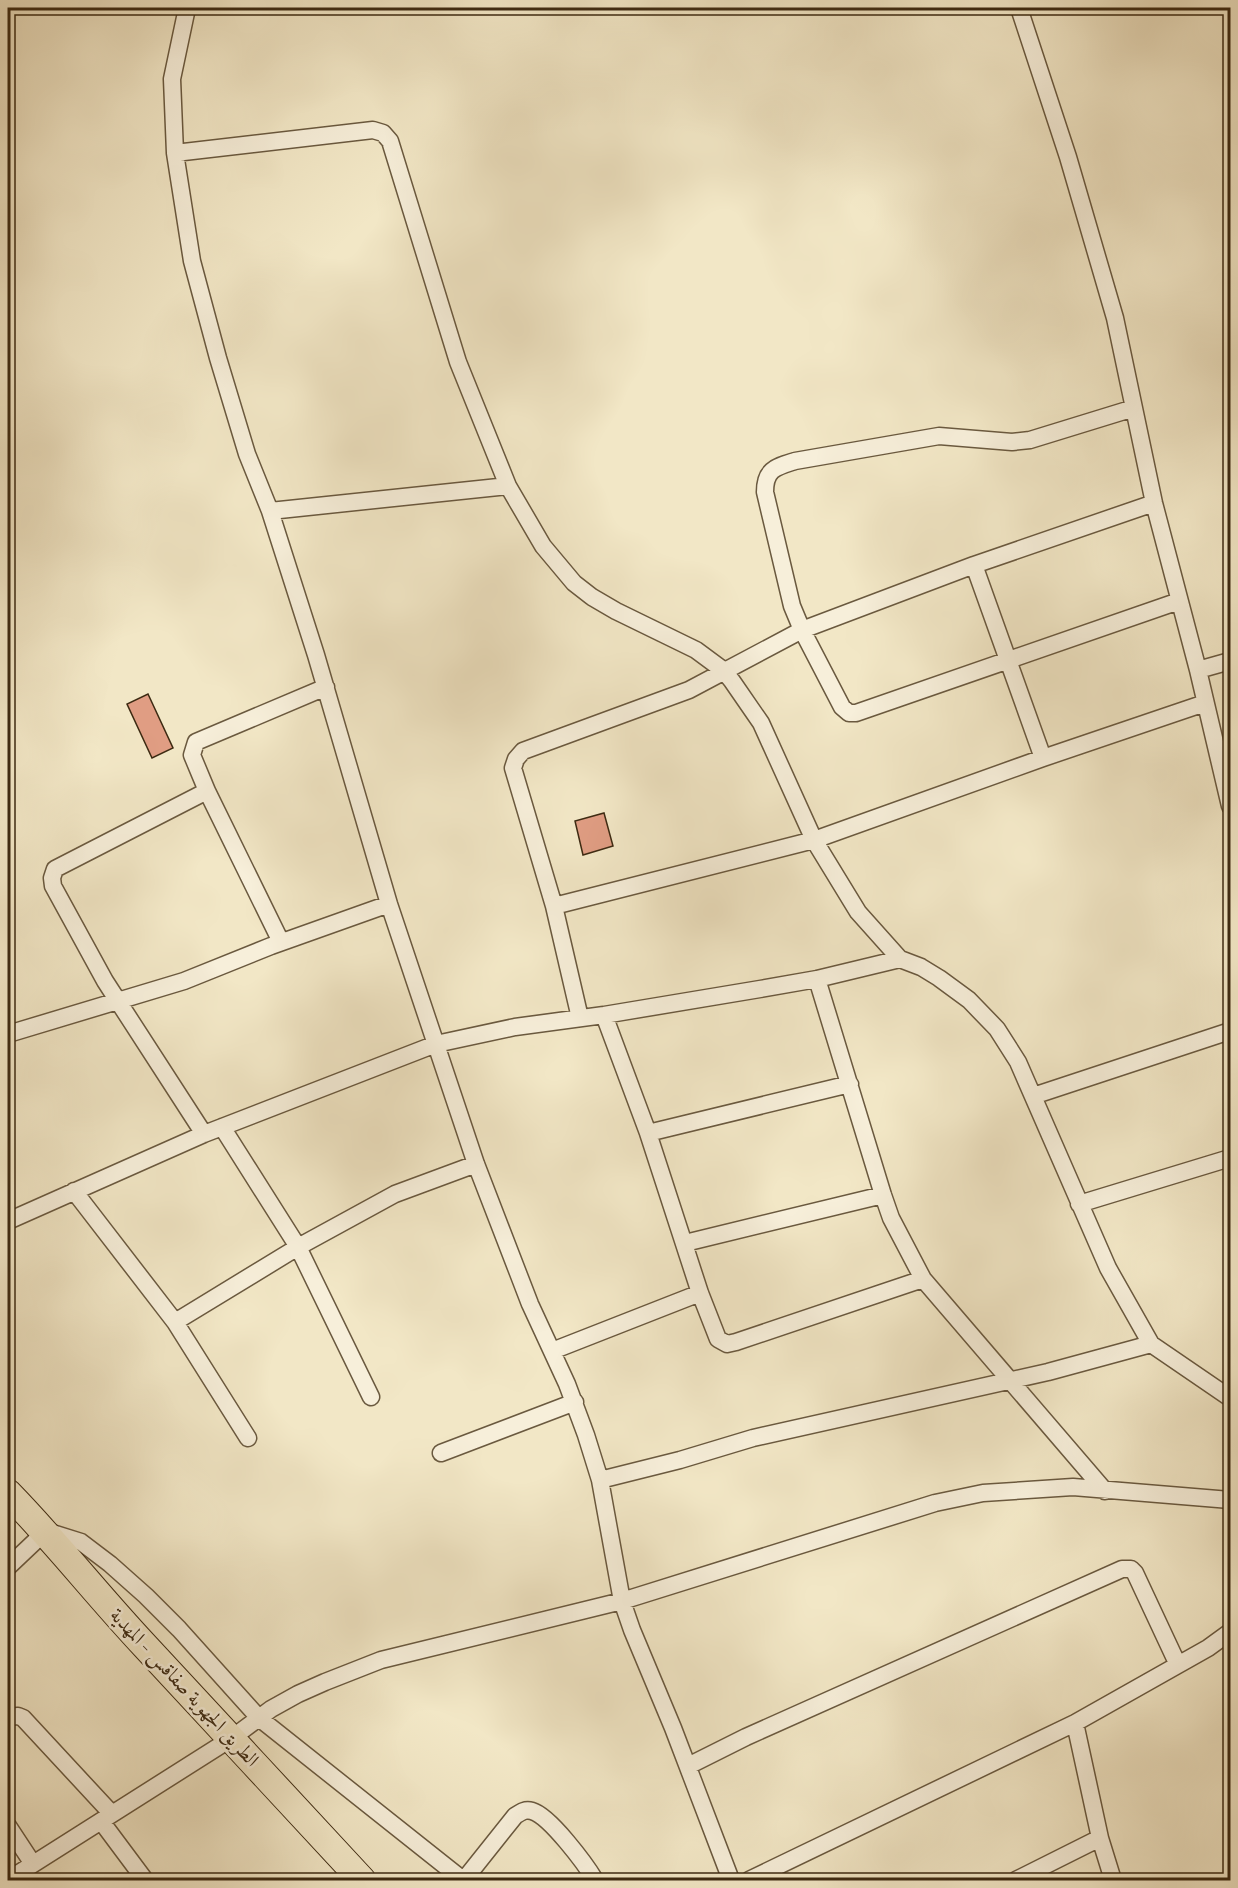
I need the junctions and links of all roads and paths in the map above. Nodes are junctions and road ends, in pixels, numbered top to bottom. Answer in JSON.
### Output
{"nodes":[{"id":1,"x":187,"y":8,"type":"edge"},
{"id":2,"x":1019,"y":8,"type":"edge"},
{"id":3,"x":175,"y":153,"type":"junction"},
{"id":4,"x":1134,"y":408,"type":"junction"},
{"id":5,"x":508,"y":486,"type":"junction"},
{"id":6,"x":1154,"y":502,"type":"junction"},
{"id":7,"x":270,"y":511,"type":"junction"},
{"id":8,"x":974,"y":565,"type":"junction"},
{"id":9,"x":1179,"y":602,"type":"junction"},
{"id":10,"x":802,"y":630,"type":"junction"},
{"id":11,"x":1008,"y":660,"type":"junction"},
{"id":12,"x":1230,"y":661,"type":"edge"},
{"id":13,"x":723,"y":670,"type":"junction"},
{"id":14,"x":1198,"y":670,"type":"junction"},
{"id":15,"x":326,"y":687,"type":"junction"},
{"id":16,"x":1205,"y":703,"type":"junction"},
{"id":17,"x":1043,"y":758,"type":"junction"},
{"id":18,"x":207,"y":791,"type":"junction"},
{"id":19,"x":1230,"y":806,"type":"edge"},
{"id":20,"x":814,"y":840,"type":"junction"},
{"id":21,"x":388,"y":904,"type":"junction"},
{"id":22,"x":554,"y":906,"type":"junction"},
{"id":23,"x":280,"y":942,"type":"junction"},
{"id":24,"x":900,"y":959,"type":"junction"},
{"id":25,"x":817,"y":979,"type":"junction"},
{"id":26,"x":118,"y":1000,"type":"junction"},
{"id":27,"x":604,"y":1015,"type":"junction"},
{"id":28,"x":580,"y":1018,"type":"junction"},
{"id":29,"x":1230,"y":1031,"type":"edge"},
{"id":30,"x":8,"y":1034,"type":"edge"},
{"id":31,"x":436,"y":1044,"type":"junction"},
{"id":32,"x":850,"y":1084,"type":"junction"},
{"id":33,"x":1033,"y":1096,"type":"junction"},
{"id":34,"x":222,"y":1127,"type":"junction"},
{"id":35,"x":648,"y":1133,"type":"junction"},
{"id":36,"x":204,"y":1134,"type":"junction"},
{"id":37,"x":1230,"y":1158,"type":"edge"},
{"id":38,"x":476,"y":1164,"type":"junction"},
{"id":39,"x":74,"y":1191,"type":"junction"},
{"id":40,"x":883,"y":1195,"type":"junction"},
{"id":41,"x":1079,"y":1204,"type":"junction"},
{"id":42,"x":8,"y":1221,"type":"edge"},
{"id":43,"x":685,"y":1243,"type":"junction"},
{"id":44,"x":298,"y":1247,"type":"junction"},
{"id":45,"x":923,"y":1279,"type":"junction"},
{"id":46,"x":699,"y":1293,"type":"junction"},
{"id":47,"x":175,"y":1322,"type":"junction"},
{"id":48,"x":1151,"y":1344,"type":"junction"},
{"id":49,"x":552,"y":1350,"type":"junction"},
{"id":50,"x":1012,"y":1380,"type":"junction"},
{"id":51,"x":371,"y":1397,"type":"dead end"},
{"id":52,"x":1230,"y":1398,"type":"edge"},
{"id":53,"x":575,"y":1402,"type":"junction"},
{"id":54,"x":248,"y":1438,"type":"dead end"},
{"id":55,"x":441,"y":1453,"type":"dead end"},
{"id":56,"x":600,"y":1480,"type":"junction"},
{"id":57,"x":1105,"y":1491,"type":"junction"},
{"id":58,"x":8,"y":1493,"type":"edge"},
{"id":59,"x":1230,"y":1500,"type":"edge"},
{"id":60,"x":46,"y":1531,"type":"junction"},
{"id":61,"x":8,"y":1567,"type":"edge"},
{"id":62,"x":622,"y":1601,"type":"junction"},
{"id":63,"x":1230,"y":1632,"type":"edge"},
{"id":64,"x":1178,"y":1665,"type":"junction"},
{"id":65,"x":8,"y":1717,"type":"edge"},
{"id":66,"x":259,"y":1718,"type":"junction"},
{"id":67,"x":1075,"y":1723,"type":"junction"},
{"id":68,"x":232,"y":1738,"type":"junction"},
{"id":69,"x":688,"y":1766,"type":"junction"},
{"id":70,"x":106,"y":1818,"type":"junction"},
{"id":71,"x":8,"y":1826,"type":"edge"},
{"id":72,"x":1100,"y":1838,"type":"junction"},
{"id":73,"x":23,"y":1874,"type":"edge"},
{"id":74,"x":145,"y":1881,"type":"edge"},
{"id":75,"x":362,"y":1881,"type":"edge"},
{"id":76,"x":464,"y":1881,"type":"edge"},
{"id":77,"x":595,"y":1881,"type":"edge"},
{"id":78,"x":731,"y":1881,"type":"edge"},
{"id":79,"x":749,"y":1881,"type":"edge"},
{"id":80,"x":1016,"y":1881,"type":"edge"},
{"id":81,"x":1113,"y":1881,"type":"edge"}],
"edges":[{"from":1,"to":3,"type":"street"},
{"from":2,"to":4,"type":"street"},
{"from":3,"to":5,"type":"street"},
{"from":3,"to":7,"type":"street"},
{"from":4,"to":6,"type":"street"},
{"from":4,"to":10,"type":"street"},
{"from":5,"to":7,"type":"street"},
{"from":5,"to":13,"type":"street"},
{"from":6,"to":8,"type":"street"},
{"from":6,"to":9,"type":"street"},
{"from":7,"to":15,"type":"street"},
{"from":8,"to":10,"type":"street"},
{"from":8,"to":11,"type":"street"},
{"from":9,"to":11,"type":"street"},
{"from":9,"to":14,"type":"street"},
{"from":10,"to":11,"type":"street"},
{"from":10,"to":13,"type":"street"},
{"from":11,"to":17,"type":"street"},
{"from":12,"to":14,"type":"street"},
{"from":13,"to":20,"type":"street"},
{"from":13,"to":22,"type":"street"},
{"from":14,"to":16,"type":"street"},
{"from":15,"to":18,"type":"street"},
{"from":15,"to":21,"type":"street"},
{"from":16,"to":17,"type":"street"},
{"from":16,"to":19,"type":"street"},
{"from":17,"to":20,"type":"street"},
{"from":18,"to":23,"type":"street"},
{"from":18,"to":26,"type":"street"},
{"from":20,"to":22,"type":"street"},
{"from":20,"to":24,"type":"street"},
{"from":21,"to":23,"type":"street"},
{"from":21,"to":31,"type":"street"},
{"from":22,"to":28,"type":"street"},
{"from":23,"to":26,"type":"street"},
{"from":24,"to":25,"type":"street"},
{"from":24,"to":33,"type":"street"},
{"from":25,"to":27,"type":"street"},
{"from":25,"to":32,"type":"street"},
{"from":26,"to":30,"type":"street"},
{"from":26,"to":36,"type":"street"},
{"from":27,"to":28,"type":"street"},
{"from":27,"to":35,"type":"street"},
{"from":28,"to":31,"type":"street"},
{"from":29,"to":33,"type":"street"},
{"from":31,"to":34,"type":"street"},
{"from":31,"to":38,"type":"street"},
{"from":32,"to":35,"type":"street"},
{"from":32,"to":40,"type":"street"},
{"from":33,"to":41,"type":"street"},
{"from":34,"to":36,"type":"street"},
{"from":34,"to":44,"type":"street"},
{"from":35,"to":43,"type":"street"},
{"from":36,"to":39,"type":"street"},
{"from":37,"to":41,"type":"street"},
{"from":38,"to":44,"type":"street"},
{"from":38,"to":49,"type":"street"},
{"from":39,"to":42,"type":"street"},
{"from":39,"to":47,"type":"street"},
{"from":40,"to":43,"type":"street"},
{"from":40,"to":45,"type":"street"},
{"from":41,"to":48,"type":"street"},
{"from":43,"to":46,"type":"street"},
{"from":44,"to":47,"type":"street"},
{"from":44,"to":51,"type":"street"},
{"from":45,"to":46,"type":"street"},
{"from":45,"to":50,"type":"street"},
{"from":46,"to":49,"type":"street"},
{"from":47,"to":54,"type":"street"},
{"from":48,"to":50,"type":"street"},
{"from":48,"to":52,"type":"street"},
{"from":49,"to":53,"type":"street"},
{"from":50,"to":56,"type":"street"},
{"from":50,"to":57,"type":"street"},
{"from":53,"to":55,"type":"street"},
{"from":53,"to":56,"type":"street"},
{"from":56,"to":62,"type":"street"},
{"from":57,"to":59,"type":"street"},
{"from":57,"to":62,"type":"street"},
{"from":58,"to":60,"type":"main road","name":"الطريق الجهوية صفاقس - المهدية"},
{"from":60,"to":61,"type":"street"},
{"from":60,"to":66,"type":"street"},
{"from":60,"to":68,"type":"main road","name":"الطريق الجهوية صفاقس - المهدية"},
{"from":62,"to":66,"type":"street"},
{"from":62,"to":69,"type":"street"},
{"from":63,"to":64,"type":"street"},
{"from":64,"to":67,"type":"street"},
{"from":64,"to":69,"type":"street"},
{"from":65,"to":70,"type":"street"},
{"from":66,"to":68,"type":"street"},
{"from":66,"to":76,"type":"street"},
{"from":67,"to":72,"type":"street"},
{"from":67,"to":79,"type":"street"},
{"from":68,"to":70,"type":"street"},
{"from":68,"to":75,"type":"main road","name":"الطريق الجهوية صفاقس - المهدية"},
{"from":69,"to":78,"type":"street"},
{"from":70,"to":73,"type":"street"},
{"from":70,"to":74,"type":"street"},
{"from":71,"to":73,"type":"street"},
{"from":72,"to":80,"type":"street"},
{"from":72,"to":81,"type":"street"},
{"from":76,"to":77,"type":"street"}]}
